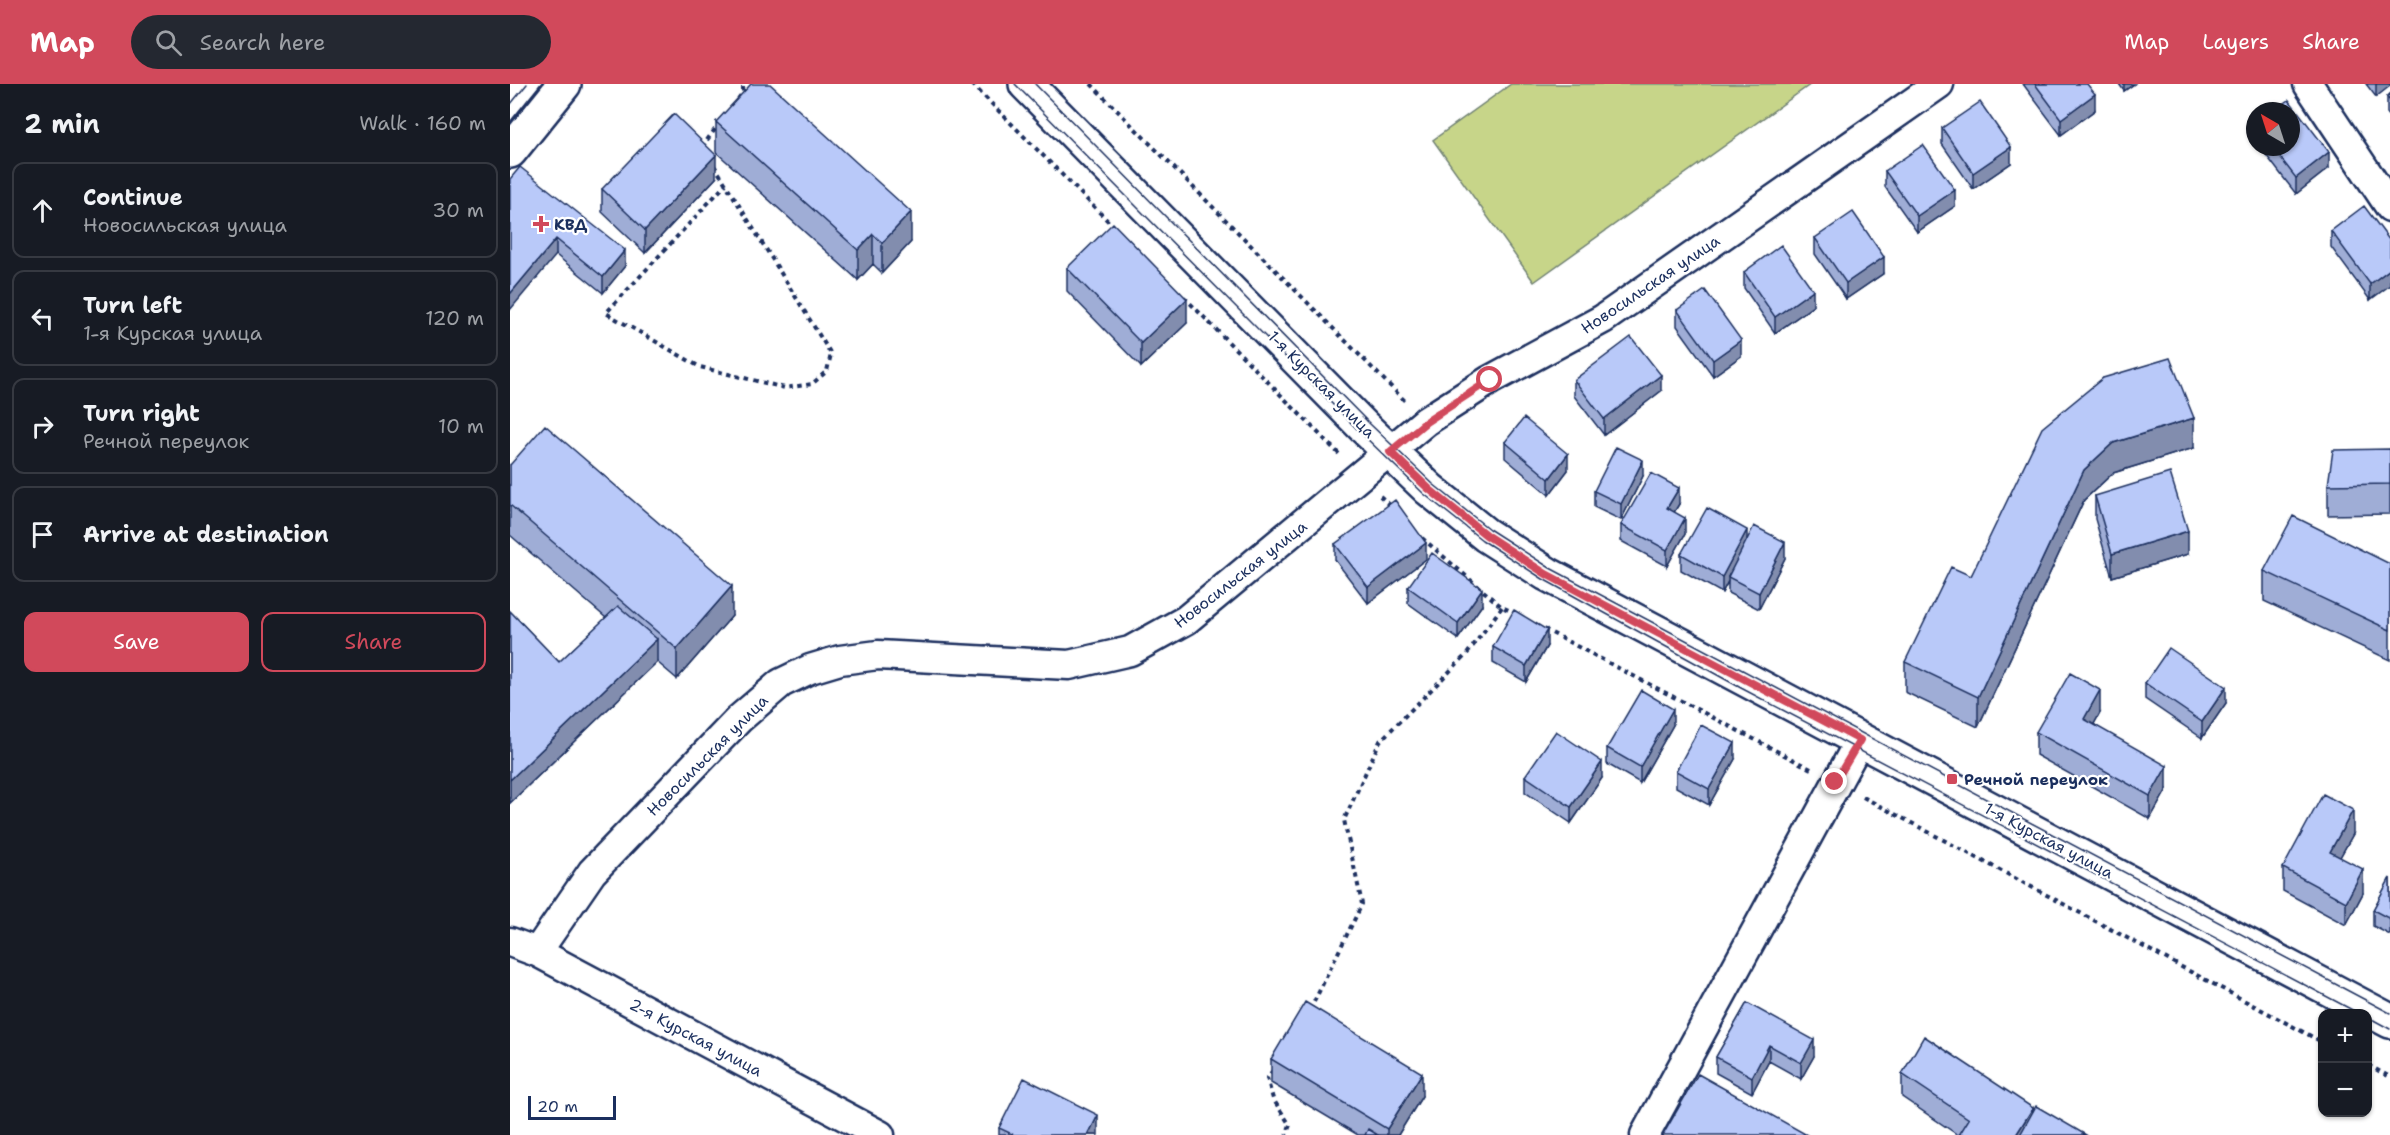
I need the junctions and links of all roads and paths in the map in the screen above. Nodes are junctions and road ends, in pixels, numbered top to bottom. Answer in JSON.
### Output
{"nodes":[{"id":1,"x":564,"y":84,"type":"edge"},
{"id":2,"x":743,"y":84,"type":"edge"},
{"id":3,"x":972,"y":84,"type":"edge"},
{"id":4,"x":1026,"y":84,"type":"edge"},
{"id":5,"x":1091,"y":84,"type":"edge"},
{"id":6,"x":1939,"y":84,"type":"edge"},
{"id":7,"x":2308,"y":84,"type":"edge"},
{"id":8,"x":737,"y":100,"type":"edge"},
{"id":9,"x":723,"y":118,"type":"edge"},
{"id":10,"x":510,"y":151,"type":"edge"},
{"id":11,"x":726,"y":184,"type":"junction"},
{"id":12,"x":2390,"y":207,"type":"edge"},
{"id":13,"x":1121,"y":234,"type":"edge"},
{"id":14,"x":1179,"y":293,"type":"edge"},
{"id":15,"x":1426,"y":422,"type":"junction"},
{"id":16,"x":1390,"y":452,"type":"junction"},
{"id":17,"x":1361,"y":476,"type":"junction"},
{"id":18,"x":1502,"y":607,"type":"dead end"},
{"id":19,"x":1860,"y":740,"type":"junction"},
{"id":20,"x":510,"y":942,"type":"edge"},
{"id":21,"x":537,"y":952,"type":"junction"},
{"id":22,"x":1306,"y":1017,"type":"edge"},
{"id":23,"x":2390,"y":1021,"type":"edge"},
{"id":24,"x":1274,"y":1068,"type":"edge"},
{"id":25,"x":2372,"y":1068,"type":"edge"},
{"id":26,"x":2390,"y":1077,"type":"edge"},
{"id":27,"x":880,"y":1135,"type":"edge"},
{"id":28,"x":1286,"y":1135,"type":"edge"},
{"id":29,"x":1645,"y":1135,"type":"edge"}],
"edges":[{"from":1,"to":10,"type":"main road"},
{"from":2,"to":8,"type":"path"},
{"from":3,"to":13,"type":"path"},
{"from":4,"to":16,"type":"main road","name":"1-я Курская улица"},
{"from":5,"to":15,"type":"path"},
{"from":6,"to":15,"type":"street","name":"Новосильская улица"},
{"from":7,"to":12,"type":"street"},
{"from":9,"to":11,"type":"path"},
{"from":11,"to":11,"type":"path"},
{"from":14,"to":17,"type":"path"},
{"from":15,"to":16,"type":"street","name":"Новосильская улица"},
{"from":16,"to":17,"type":"street","name":"Новосильская улица"},
{"from":16,"to":19,"type":"main road","name":"1-я Курская улица"},
{"from":17,"to":21,"type":"street","name":"Новосильская улица"},
{"from":18,"to":22,"type":"path"},
{"from":19,"to":23,"type":"main road","name":"1-я Курская улица"},
{"from":19,"to":29,"type":"street"},
{"from":20,"to":21,"type":"street","name":"2-я Курская улица"},
{"from":21,"to":27,"type":"street","name":"2-я Курская улица"},
{"from":24,"to":28,"type":"path"},
{"from":25,"to":26,"type":"path"}]}
